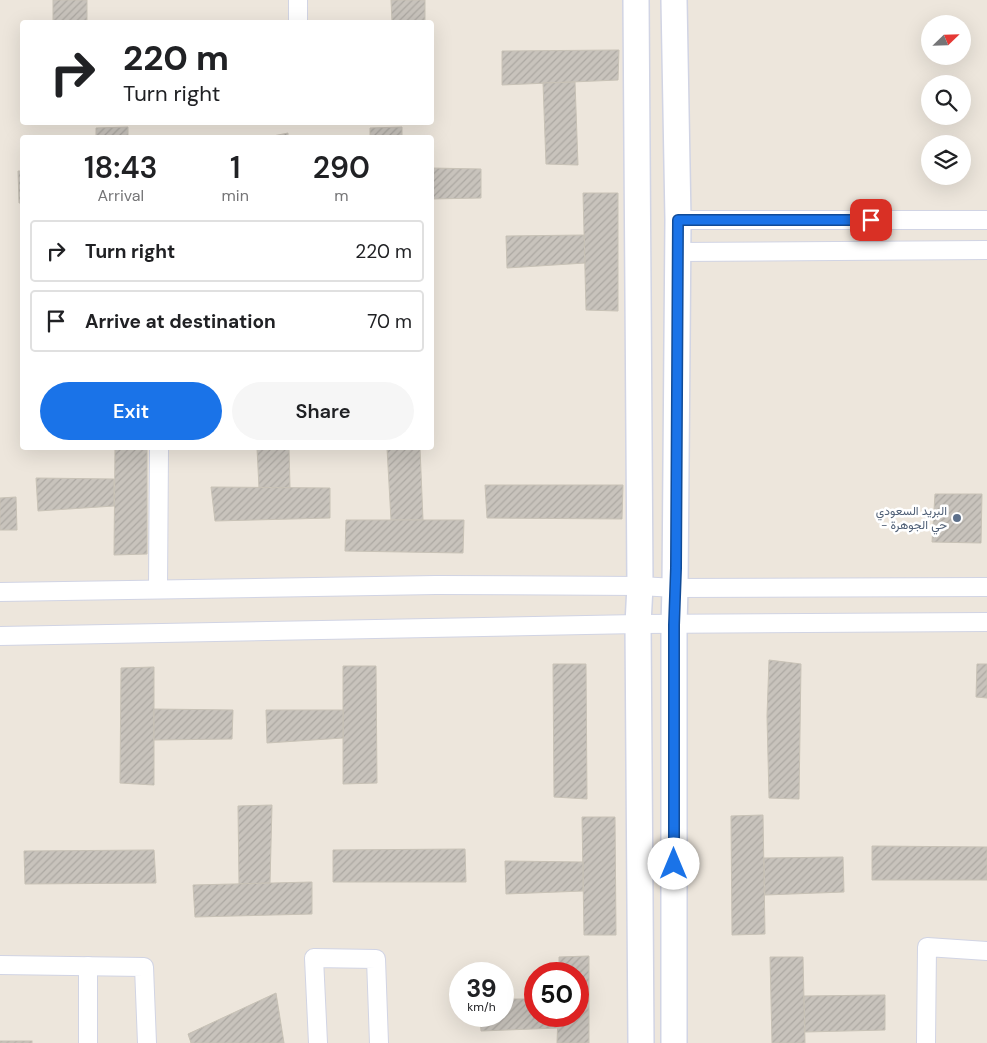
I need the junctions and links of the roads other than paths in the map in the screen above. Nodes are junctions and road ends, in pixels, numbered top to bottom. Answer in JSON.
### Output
{"nodes":[{"id":1,"x":298,"y":0,"type":"edge"},
{"id":2,"x":636,"y":0,"type":"edge"},
{"id":3,"x":674,"y":0,"type":"edge"},
{"id":4,"x":298,"y":20,"type":"edge"},
{"id":5,"x":678,"y":220,"type":"junction"},
{"id":6,"x":987,"y":220,"type":"edge"},
{"id":7,"x":987,"y":250,"type":"edge"},
{"id":8,"x":678,"y":252,"type":"junction"},
{"id":9,"x":159,"y":450,"type":"edge"},
{"id":10,"x":640,"y":586,"type":"junction"},
{"id":11,"x":987,"y":587,"type":"edge"},
{"id":12,"x":675,"y":588,"type":"junction"},
{"id":13,"x":158,"y":589,"type":"junction"},
{"id":14,"x":0,"y":592,"type":"edge"},
{"id":15,"x":987,"y":622,"type":"edge"},
{"id":16,"x":638,"y":624,"type":"junction"},
{"id":17,"x":674,"y":625,"type":"junction"},
{"id":18,"x":0,"y":636,"type":"edge"},
{"id":19,"x":987,"y":951,"type":"edge"},
{"id":20,"x":0,"y":965,"type":"edge"},
{"id":21,"x":88,"y":966,"type":"junction"},
{"id":22,"x":88,"y":1043,"type":"edge"},
{"id":23,"x":147,"y":1043,"type":"edge"},
{"id":24,"x":318,"y":1043,"type":"edge"},
{"id":25,"x":379,"y":1043,"type":"edge"},
{"id":26,"x":641,"y":1043,"type":"edge"},
{"id":27,"x":674,"y":1043,"type":"edge"},
{"id":28,"x":926,"y":1043,"type":"edge"}],
"edges":[{"from":1,"to":4,"type":"street"},
{"from":2,"to":10,"type":"main road"},
{"from":3,"to":5,"type":"main road"},
{"from":5,"to":6,"type":"street"},
{"from":5,"to":8,"type":"main road"},
{"from":7,"to":8,"type":"street"},
{"from":8,"to":12,"type":"main road"},
{"from":9,"to":13,"type":"street"},
{"from":10,"to":12,"type":"street"},
{"from":10,"to":13,"type":"street"},
{"from":10,"to":16,"type":"main road"},
{"from":11,"to":12,"type":"street"},
{"from":12,"to":17,"type":"main road"},
{"from":13,"to":14,"type":"street"},
{"from":15,"to":17,"type":"street"},
{"from":16,"to":17,"type":"street"},
{"from":16,"to":18,"type":"street"},
{"from":16,"to":26,"type":"main road"},
{"from":17,"to":27,"type":"main road"},
{"from":19,"to":28,"type":"street"},
{"from":20,"to":21,"type":"street"},
{"from":21,"to":22,"type":"street"},
{"from":21,"to":23,"type":"street"},
{"from":24,"to":25,"type":"street"}]}
